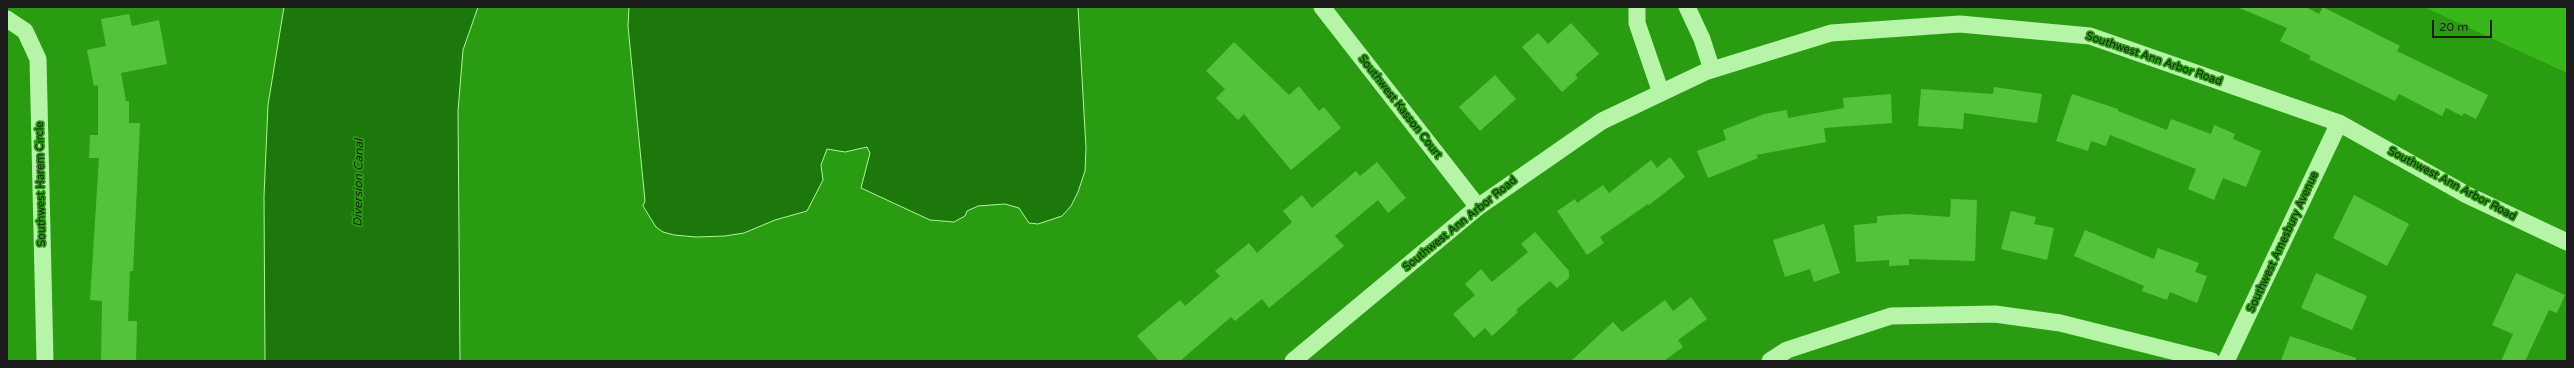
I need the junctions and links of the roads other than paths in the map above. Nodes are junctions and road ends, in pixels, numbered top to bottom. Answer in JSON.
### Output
{"nodes":[{"id":1,"x":1322,"y":7,"type":"edge"},
{"id":2,"x":1637,"y":7,"type":"edge"},
{"id":3,"x":1687,"y":7,"type":"edge"},
{"id":4,"x":7,"y":20,"type":"edge"},
{"id":5,"x":1712,"y":70,"type":"junction"},
{"id":6,"x":1661,"y":93,"type":"junction"},
{"id":7,"x":2339,"y":123,"type":"junction"},
{"id":8,"x":1478,"y":207,"type":"junction"},
{"id":9,"x":2567,"y":242,"type":"edge"},
{"id":10,"x":45,"y":361,"type":"edge"},
{"id":11,"x":1293,"y":361,"type":"edge"},
{"id":12,"x":1770,"y":361,"type":"edge"},
{"id":13,"x":2212,"y":361,"type":"edge"},
{"id":14,"x":2226,"y":361,"type":"edge"}],
"edges":[{"from":1,"to":8,"type":"street","name":"Southwest Kasson Court"},
{"from":2,"to":6,"type":"street"},
{"from":3,"to":5,"type":"street"},
{"from":4,"to":10,"type":"street","name":"Southwest Harem Circle"},
{"from":5,"to":6,"type":"street","name":"Southwest Ann Arbor Road"},
{"from":5,"to":7,"type":"street","name":"Southwest Ann Arbor Road"},
{"from":6,"to":8,"type":"street","name":"Southwest Ann Arbor Road"},
{"from":7,"to":9,"type":"street","name":"Southwest Ann Arbor Road"},
{"from":7,"to":14,"type":"street","name":"Southwest Amesbury Avenue"},
{"from":8,"to":11,"type":"street","name":"Southwest Ann Arbor Road"},
{"from":12,"to":13,"type":"street"}]}
